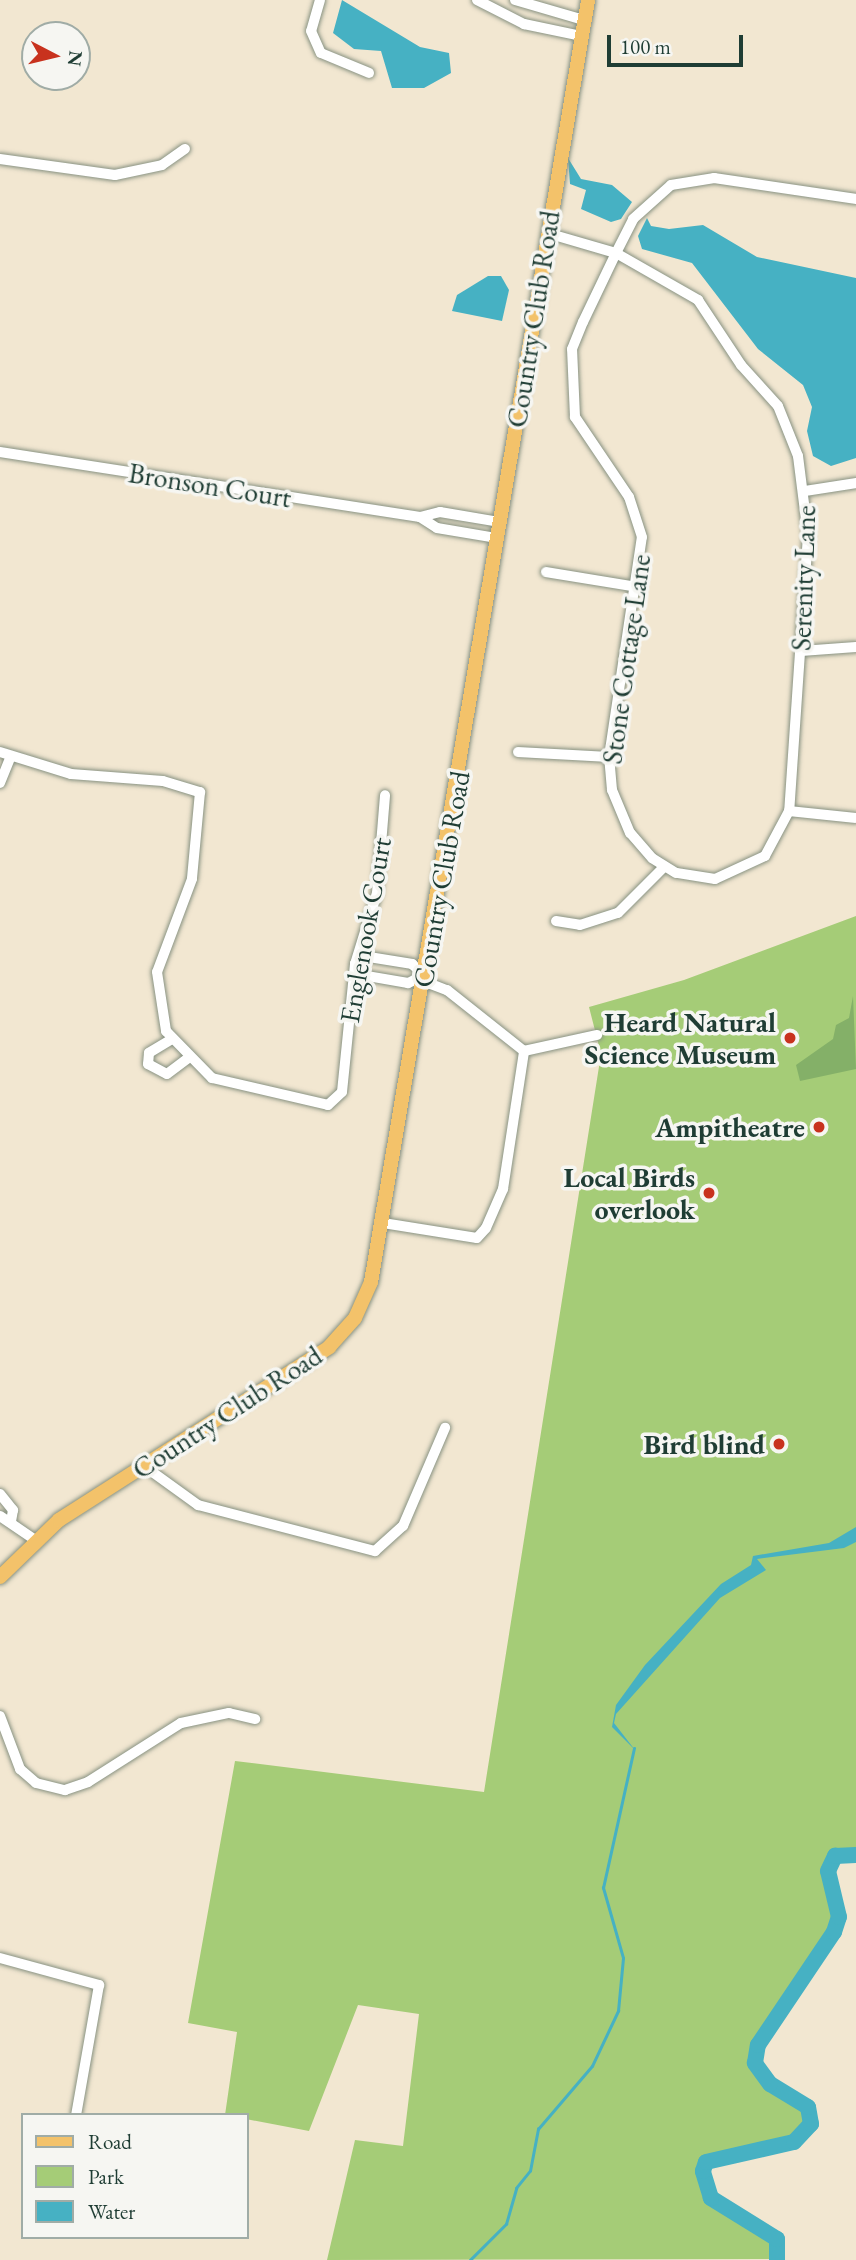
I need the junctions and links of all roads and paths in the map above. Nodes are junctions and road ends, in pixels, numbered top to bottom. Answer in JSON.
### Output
{"nodes":[{"id":1,"x":320,"y":0,"type":"edge"},
{"id":2,"x":477,"y":0,"type":"edge"},
{"id":3,"x":515,"y":0,"type":"edge"},
{"id":4,"x":588,"y":0,"type":"edge"},
{"id":5,"x":584,"y":20,"type":"junction"},
{"id":6,"x":582,"y":36,"type":"junction"},
{"id":7,"x":369,"y":73,"type":"dead end"},
{"id":8,"x":185,"y":149,"type":"dead end"},
{"id":9,"x":0,"y":159,"type":"edge"},
{"id":10,"x":856,"y":199,"type":"edge"},
{"id":11,"x":547,"y":233,"type":"junction"},
{"id":12,"x":616,"y":253,"type":"junction"},
{"id":13,"x":0,"y":452,"type":"edge"},
{"id":14,"x":856,"y":483,"type":"edge"},
{"id":15,"x":805,"y":491,"type":"junction"},
{"id":16,"x":420,"y":517,"type":"junction"},
{"id":17,"x":500,"y":522,"type":"junction"},
{"id":18,"x":497,"y":538,"type":"junction"},
{"id":19,"x":546,"y":572,"type":"dead end"},
{"id":20,"x":638,"y":587,"type":"junction"},
{"id":21,"x":856,"y":647,"type":"edge"},
{"id":22,"x":801,"y":651,"type":"junction"},
{"id":23,"x":518,"y":752,"type":"dead end"},
{"id":24,"x":5,"y":754,"type":"edge"},
{"id":25,"x":610,"y":757,"type":"junction"},
{"id":26,"x":0,"y":782,"type":"edge"},
{"id":27,"x":386,"y":795,"type":"dead end"},
{"id":28,"x":789,"y":811,"type":"junction"},
{"id":29,"x":856,"y":818,"type":"edge"},
{"id":30,"x":664,"y":867,"type":"junction"},
{"id":31,"x":556,"y":921,"type":"dead end"},
{"id":32,"x":355,"y":964,"type":"junction"},
{"id":33,"x":424,"y":978,"type":"junction"},
{"id":34,"x":597,"y":1035,"type":"dead end"},
{"id":35,"x":172,"y":1039,"type":"junction"},
{"id":36,"x":524,"y":1051,"type":"junction"},
{"id":37,"x":187,"y":1059,"type":"junction"},
{"id":38,"x":383,"y":1223,"type":"junction"},
{"id":39,"x":445,"y":1428,"type":"dead end"},
{"id":40,"x":144,"y":1466,"type":"junction"},
{"id":41,"x":0,"y":1494,"type":"edge"},
{"id":42,"x":0,"y":1516,"type":"edge"},
{"id":43,"x":11,"y":1521,"type":"junction"},
{"id":44,"x":35,"y":1541,"type":"junction"},
{"id":45,"x":0,"y":1577,"type":"edge"},
{"id":46,"x":0,"y":1716,"type":"edge"},
{"id":47,"x":254,"y":1719,"type":"dead end"},
{"id":48,"x":0,"y":1958,"type":"edge"},
{"id":49,"x":76,"y":2113,"type":"edge"}],
"edges":[{"from":1,"to":7,"type":"street"},
{"from":2,"to":6,"type":"street"},
{"from":3,"to":5,"type":"street"},
{"from":4,"to":5,"type":"main road","name":"Country Club Road"},
{"from":5,"to":6,"type":"main road","name":"Country Club Road"},
{"from":6,"to":11,"type":"main road","name":"Country Club Road"},
{"from":8,"to":9,"type":"street"},
{"from":10,"to":12,"type":"street","name":"Stone Cottage Lane"},
{"from":11,"to":12,"type":"street","name":"Serenity Lane"},
{"from":11,"to":17,"type":"main road","name":"Country Club Road"},
{"from":12,"to":15,"type":"street","name":"Serenity Lane"},
{"from":12,"to":20,"type":"street","name":"Stone Cottage Lane"},
{"from":13,"to":16,"type":"street","name":"Bronson Court"},
{"from":14,"to":15,"type":"street"},
{"from":15,"to":22,"type":"street","name":"Serenity Lane"},
{"from":16,"to":17,"type":"street","name":"Bronson Court"},
{"from":16,"to":18,"type":"street","name":"Bronson Court"},
{"from":17,"to":18,"type":"main road","name":"Country Club Road"},
{"from":18,"to":33,"type":"main road","name":"Country Club Road"},
{"from":19,"to":20,"type":"street"},
{"from":20,"to":25,"type":"street","name":"Stone Cottage Lane"},
{"from":21,"to":22,"type":"street"},
{"from":22,"to":28,"type":"street","name":"Serenity Lane"},
{"from":23,"to":25,"type":"street"},
{"from":24,"to":26,"type":"street"},
{"from":24,"to":35,"type":"street"},
{"from":25,"to":30,"type":"street","name":"Stone Cottage Lane"},
{"from":27,"to":32,"type":"street","name":"Englenook Court"},
{"from":28,"to":29,"type":"street"},
{"from":28,"to":30,"type":"street","name":"Serenity Lane"},
{"from":30,"to":31,"type":"street"},
{"from":32,"to":33,"type":"street"},
{"from":32,"to":33,"type":"street"},
{"from":32,"to":37,"type":"street","name":"Englenook Court"},
{"from":33,"to":36,"type":"street"},
{"from":33,"to":38,"type":"main road","name":"Country Club Road"},
{"from":34,"to":36,"type":"street"},
{"from":35,"to":37,"type":"street"},
{"from":35,"to":37,"type":"street"},
{"from":36,"to":38,"type":"street"},
{"from":38,"to":40,"type":"main road","name":"Country Club Road"},
{"from":39,"to":40,"type":"street"},
{"from":40,"to":44,"type":"main road","name":"Country Club Road"},
{"from":41,"to":43,"type":"street"},
{"from":42,"to":43,"type":"street"},
{"from":43,"to":44,"type":"street"},
{"from":44,"to":45,"type":"main road","name":"Country Club Road"},
{"from":46,"to":47,"type":"street"},
{"from":48,"to":49,"type":"street"}]}
